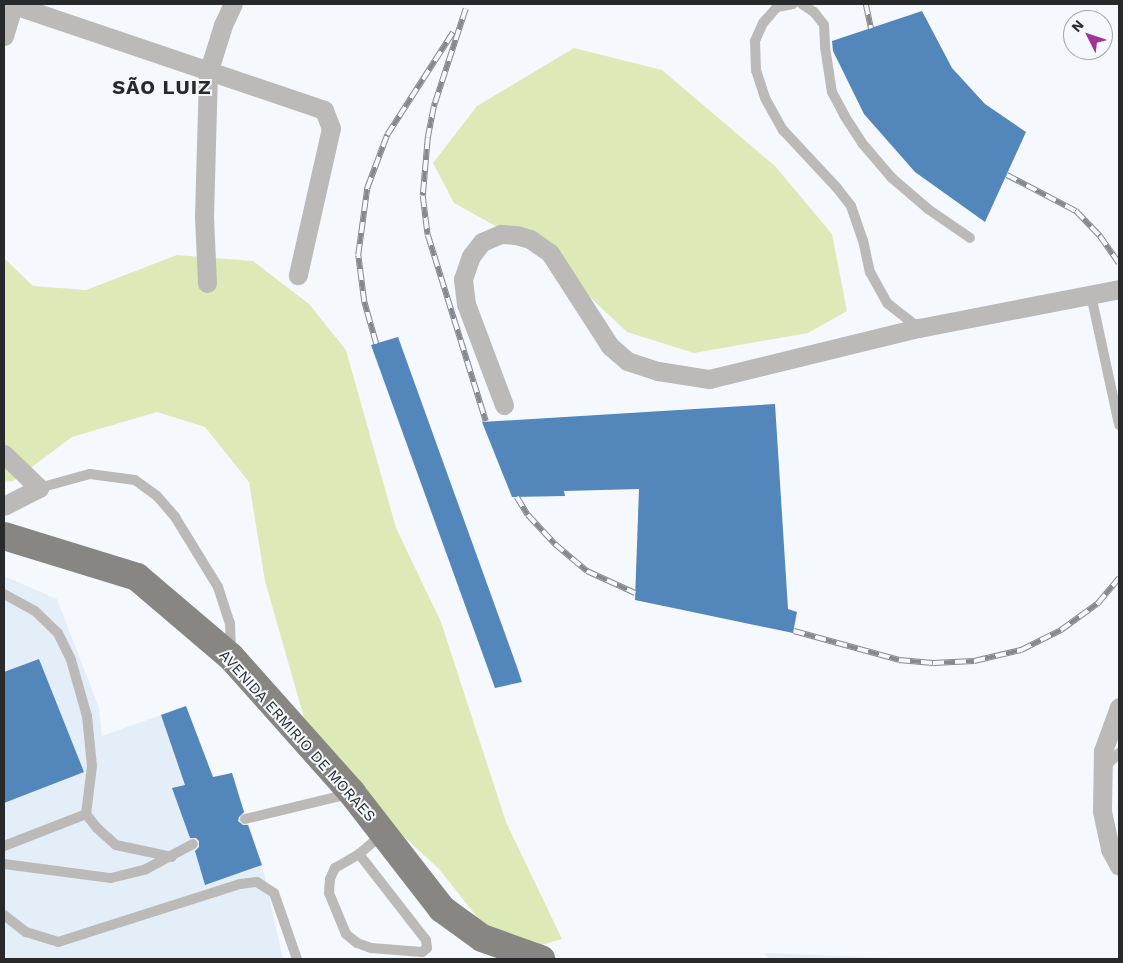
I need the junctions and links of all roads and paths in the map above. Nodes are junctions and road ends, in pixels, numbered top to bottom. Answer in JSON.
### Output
{"nodes":[{"id":1,"x":13,"y":4,"type":"edge"},
{"id":2,"x":233,"y":4,"type":"edge"},
{"id":3,"x":793,"y":4,"type":"edge"},
{"id":4,"x":802,"y":4,"type":"edge"},
{"id":5,"x":4,"y":36,"type":"edge"},
{"id":6,"x":208,"y":73,"type":"junction"},
{"id":7,"x":970,"y":238,"type":"dead end"},
{"id":8,"x":298,"y":275,"type":"dead end"},
{"id":9,"x":206,"y":283,"type":"dead end"},
{"id":10,"x":1119,"y":289,"type":"edge"},
{"id":11,"x":1091,"y":295,"type":"junction"},
{"id":12,"x":919,"y":328,"type":"junction"},
{"id":13,"x":504,"y":405,"type":"dead end"},
{"id":14,"x":1119,"y":425,"type":"edge"},
{"id":15,"x":4,"y":454,"type":"edge"},
{"id":16,"x":40,"y":488,"type":"junction"},
{"id":17,"x":4,"y":506,"type":"edge"},
{"id":18,"x":4,"y":536,"type":"edge"},
{"id":19,"x":4,"y":594,"type":"edge"},
{"id":20,"x":231,"y":657,"type":"junction"},
{"id":21,"x":1119,"y":707,"type":"edge"},
{"id":22,"x":1119,"y":753,"type":"edge"},
{"id":23,"x":1103,"y":769,"type":"junction"},
{"id":24,"x":352,"y":793,"type":"junction"},
{"id":25,"x":86,"y":814,"type":"junction"},
{"id":26,"x":245,"y":819,"type":"dead end"},
{"id":27,"x":384,"y":834,"type":"junction"},
{"id":28,"x":193,"y":844,"type":"dead end"},
{"id":29,"x":4,"y":846,"type":"edge"},
{"id":30,"x":359,"y":854,"type":"junction"},
{"id":31,"x":172,"y":857,"type":"junction"},
{"id":32,"x":4,"y":864,"type":"edge"},
{"id":33,"x":1119,"y":866,"type":"edge"},
{"id":34,"x":4,"y":915,"type":"edge"},
{"id":35,"x":297,"y":959,"type":"edge"},
{"id":36,"x":541,"y":959,"type":"edge"}],
"edges":[{"from":1,"to":5,"type":"street"},
{"from":1,"to":6,"type":"street"},
{"from":2,"to":6,"type":"street"},
{"from":3,"to":12,"type":"lane"},
{"from":4,"to":7,"type":"lane"},
{"from":6,"to":8,"type":"street"},
{"from":6,"to":9,"type":"street"},
{"from":10,"to":11,"type":"street"},
{"from":11,"to":12,"type":"street"},
{"from":11,"to":14,"type":"lane"},
{"from":12,"to":13,"type":"street"},
{"from":15,"to":16,"type":"street"},
{"from":16,"to":17,"type":"street"},
{"from":16,"to":20,"type":"lane"},
{"from":18,"to":20,"type":"main road","name":"AVENIDA ERMIRIO DE MORAES"},
{"from":19,"to":25,"type":"lane"},
{"from":20,"to":24,"type":"main road","name":"AVENIDA ERMIRIO DE MORAES"},
{"from":21,"to":23,"type":"street"},
{"from":22,"to":23,"type":"lane"},
{"from":23,"to":33,"type":"street"},
{"from":24,"to":26,"type":"lane"},
{"from":24,"to":27,"type":"main road","name":"AVENIDA ERMIRIO DE MORAES"},
{"from":25,"to":29,"type":"lane"},
{"from":25,"to":31,"type":"lane"},
{"from":27,"to":30,"type":"lane"},
{"from":27,"to":36,"type":"main road","name":"AVENIDA ERMIRIO DE MORAES"},
{"from":28,"to":31,"type":"lane"},
{"from":30,"to":30,"type":"lane"},
{"from":31,"to":32,"type":"lane"},
{"from":34,"to":35,"type":"lane"}]}
